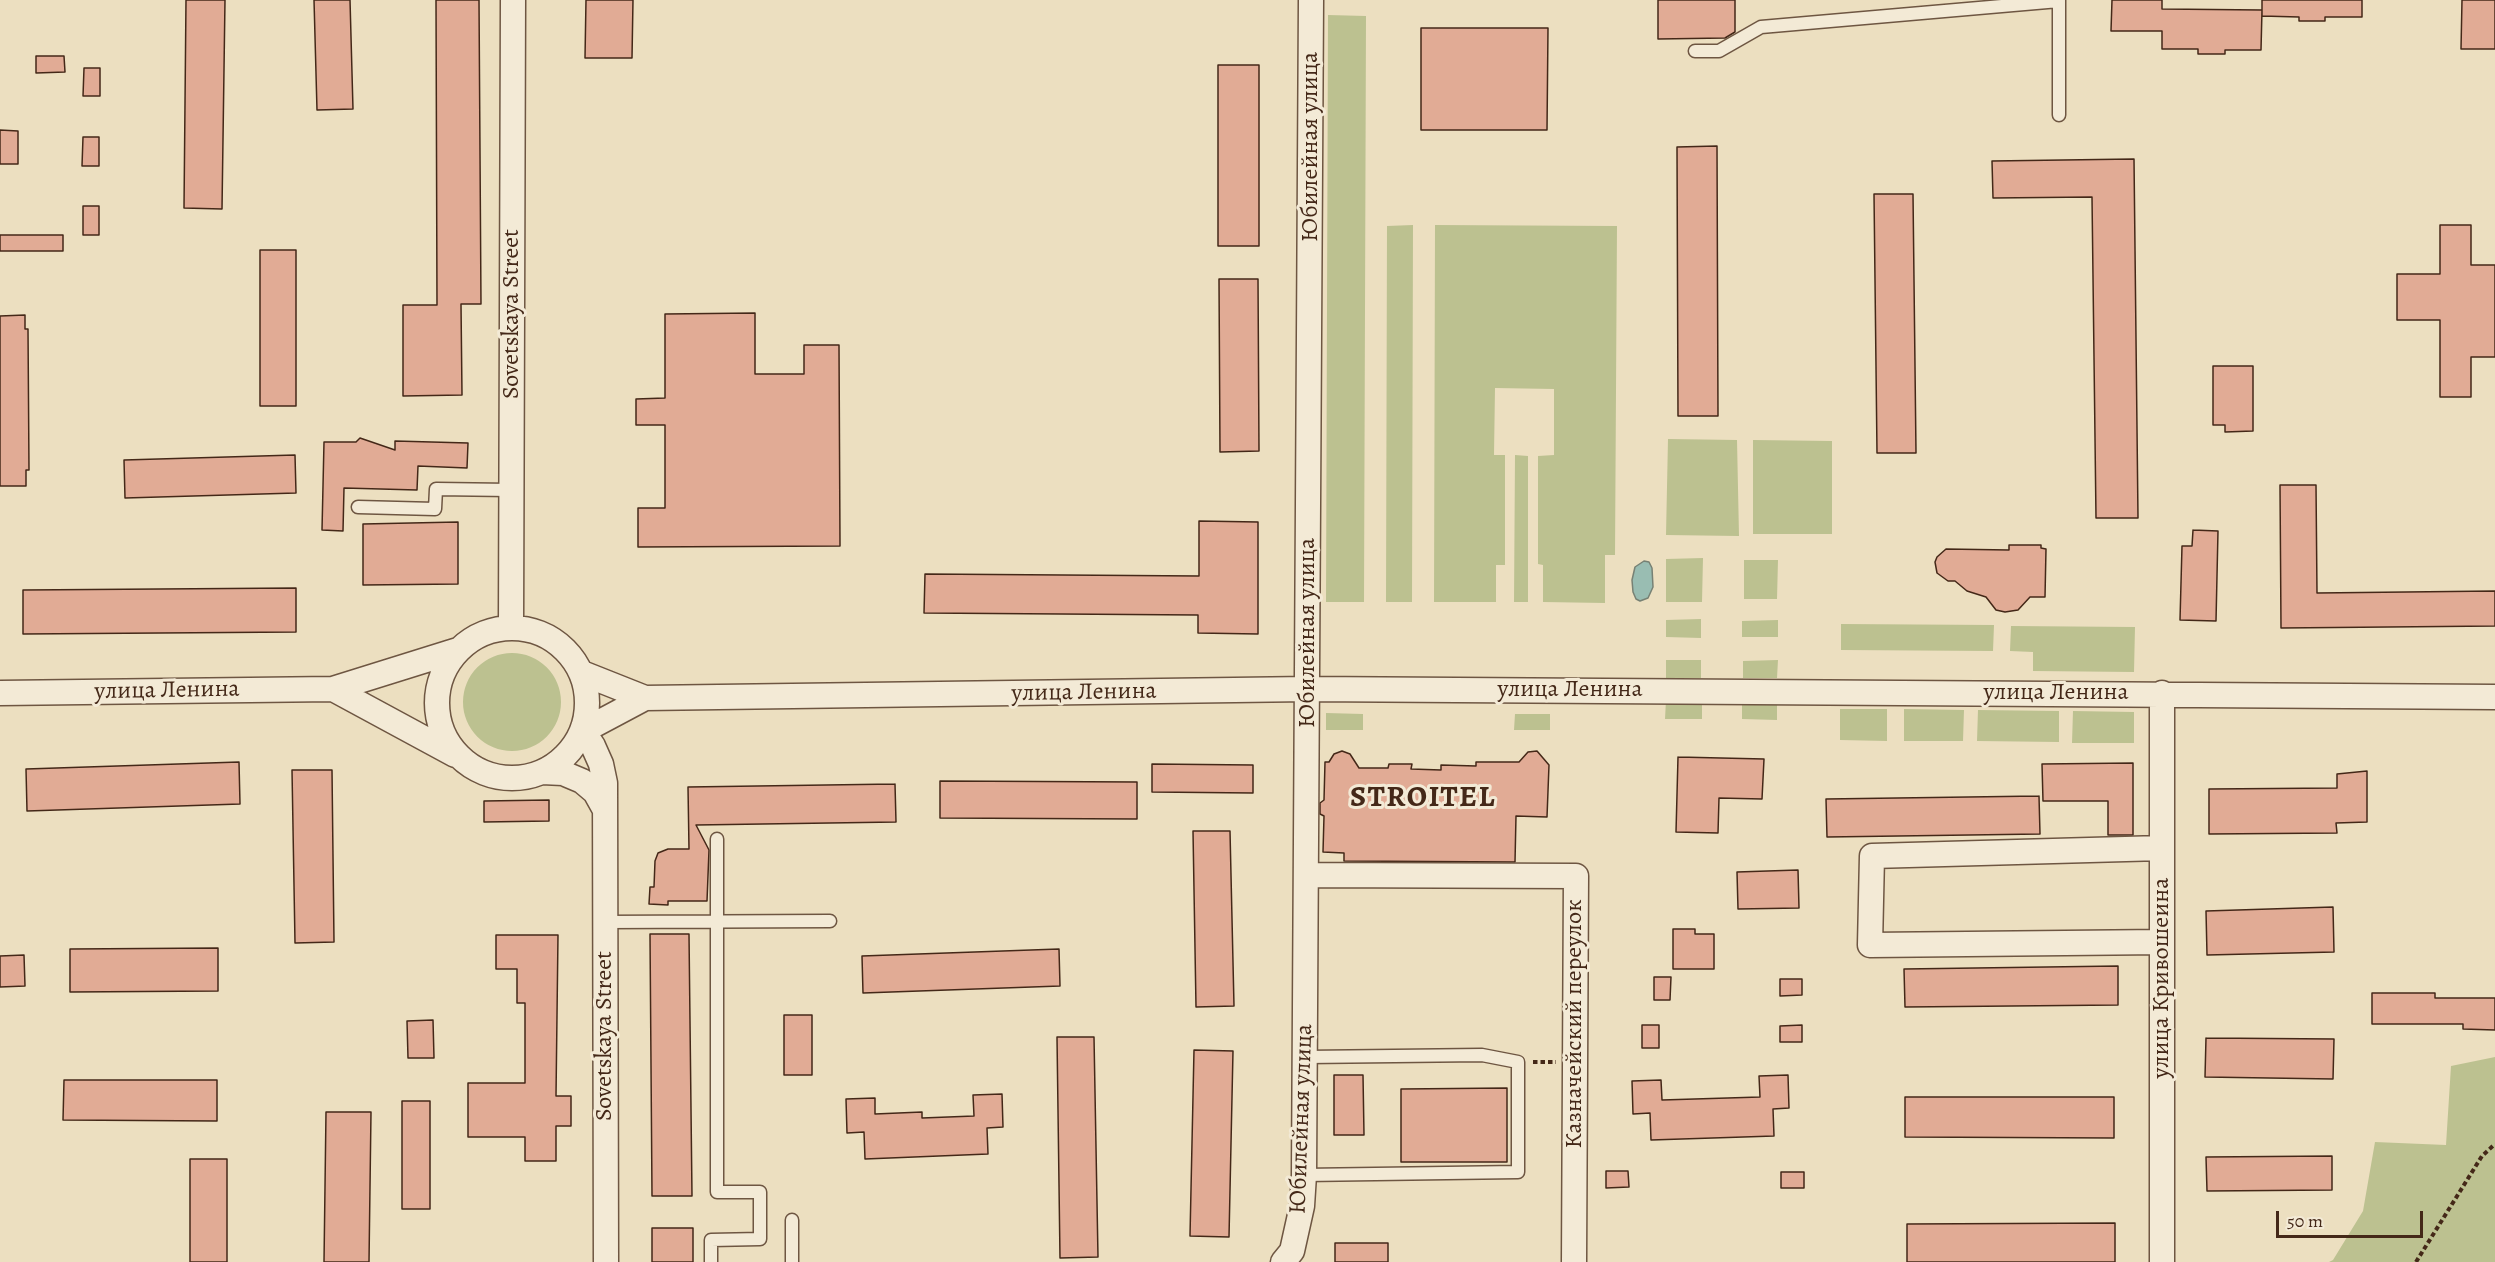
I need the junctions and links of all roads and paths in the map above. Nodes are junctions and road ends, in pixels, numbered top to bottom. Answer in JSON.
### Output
{"nodes":[{"id":1,"x":513,"y":0,"type":"edge"},
{"id":2,"x":1311,"y":0,"type":"edge"},
{"id":3,"x":2059,"y":1,"type":"edge"},
{"id":4,"x":1695,"y":51,"type":"dead end"},
{"id":5,"x":2059,"y":115,"type":"dead end"},
{"id":6,"x":511,"y":490,"type":"junction"},
{"id":7,"x":358,"y":507,"type":"dead end"},
{"id":8,"x":511,"y":627,"type":"junction"},
{"id":9,"x":458,"y":650,"type":"junction"},
{"id":10,"x":582,"y":673,"type":"junction"},
{"id":11,"x":333,"y":689,"type":"junction"},
{"id":12,"x":1308,"y":689,"type":"junction"},
{"id":13,"x":0,"y":693,"type":"edge"},
{"id":14,"x":2162,"y":693,"type":"junction"},
{"id":15,"x":2495,"y":697,"type":"edge"},
{"id":16,"x":645,"y":698,"type":"junction"},
{"id":17,"x":583,"y":731,"type":"junction"},
{"id":18,"x":458,"y":757,"type":"junction"},
{"id":19,"x":542,"y":772,"type":"junction"},
{"id":20,"x":605,"y":810,"type":"junction"},
{"id":21,"x":717,"y":839,"type":"dead end"},
{"id":22,"x":2162,"y":848,"type":"junction"},
{"id":23,"x":1307,"y":875,"type":"junction"},
{"id":24,"x":830,"y":921,"type":"dead end"},
{"id":25,"x":605,"y":922,"type":"junction"},
{"id":26,"x":717,"y":922,"type":"junction"},
{"id":27,"x":2162,"y":942,"type":"junction"},
{"id":28,"x":1306,"y":1057,"type":"junction"},
{"id":29,"x":1518,"y":1062,"type":"junction"},
{"id":30,"x":1575,"y":1062,"type":"junction"},
{"id":31,"x":2495,"y":1144,"type":"edge"},
{"id":32,"x":1304,"y":1175,"type":"junction"},
{"id":33,"x":792,"y":1220,"type":"dead end"},
{"id":34,"x":606,"y":1262,"type":"edge"},
{"id":35,"x":711,"y":1262,"type":"edge"},
{"id":36,"x":792,"y":1262,"type":"edge"},
{"id":37,"x":1283,"y":1262,"type":"edge"},
{"id":38,"x":1574,"y":1262,"type":"edge"},
{"id":39,"x":2162,"y":1262,"type":"edge"},
{"id":40,"x":2416,"y":1262,"type":"edge"}],
"edges":[{"from":1,"to":6,"type":"street","name":"Sovetskaya Street"},
{"from":2,"to":12,"type":"street","name":"Юбилейная улица"},
{"from":3,"to":4,"type":"lane"},
{"from":3,"to":5,"type":"lane"},
{"from":6,"to":7,"type":"lane"},
{"from":6,"to":8,"type":"street","name":"Sovetskaya Street"},
{"from":8,"to":9,"type":"street"},
{"from":8,"to":10,"type":"street"},
{"from":9,"to":11,"type":"street"},
{"from":9,"to":18,"type":"street"},
{"from":10,"to":16,"type":"street"},
{"from":10,"to":17,"type":"street"},
{"from":11,"to":13,"type":"street","name":"улица Ленина"},
{"from":11,"to":18,"type":"street"},
{"from":12,"to":14,"type":"street","name":"улица Ленина"},
{"from":12,"to":16,"type":"street","name":"улица Ленина"},
{"from":12,"to":23,"type":"street","name":"Юбилейная улица"},
{"from":14,"to":15,"type":"street","name":"улица Ленина"},
{"from":14,"to":22,"type":"street","name":"улица Кривошеина"},
{"from":16,"to":17,"type":"street"},
{"from":17,"to":19,"type":"street"},
{"from":17,"to":20,"type":"street","name":"Sovetskaya Street"},
{"from":18,"to":19,"type":"street"},
{"from":19,"to":20,"type":"street"},
{"from":20,"to":25,"type":"street","name":"Sovetskaya Street"},
{"from":21,"to":26,"type":"lane"},
{"from":22,"to":27,"type":"street","name":"улица Кривошеина"},
{"from":22,"to":27,"type":"street"},
{"from":23,"to":28,"type":"street","name":"Юбилейная улица"},
{"from":23,"to":30,"type":"street","name":"Казначейский переулок"},
{"from":24,"to":26,"type":"lane"},
{"from":25,"to":26,"type":"lane"},
{"from":25,"to":34,"type":"street","name":"Sovetskaya Street"},
{"from":26,"to":35,"type":"lane"},
{"from":27,"to":39,"type":"street","name":"улица Кривошеина"},
{"from":28,"to":29,"type":"lane"},
{"from":28,"to":32,"type":"street","name":"Юбилейная улица"},
{"from":29,"to":30,"type":"path"},
{"from":29,"to":32,"type":"lane"},
{"from":30,"to":38,"type":"street","name":"Казначейский переулок"},
{"from":31,"to":40,"type":"path"},
{"from":32,"to":37,"type":"street","name":"Юбилейная улица"},
{"from":33,"to":36,"type":"lane"}]}
